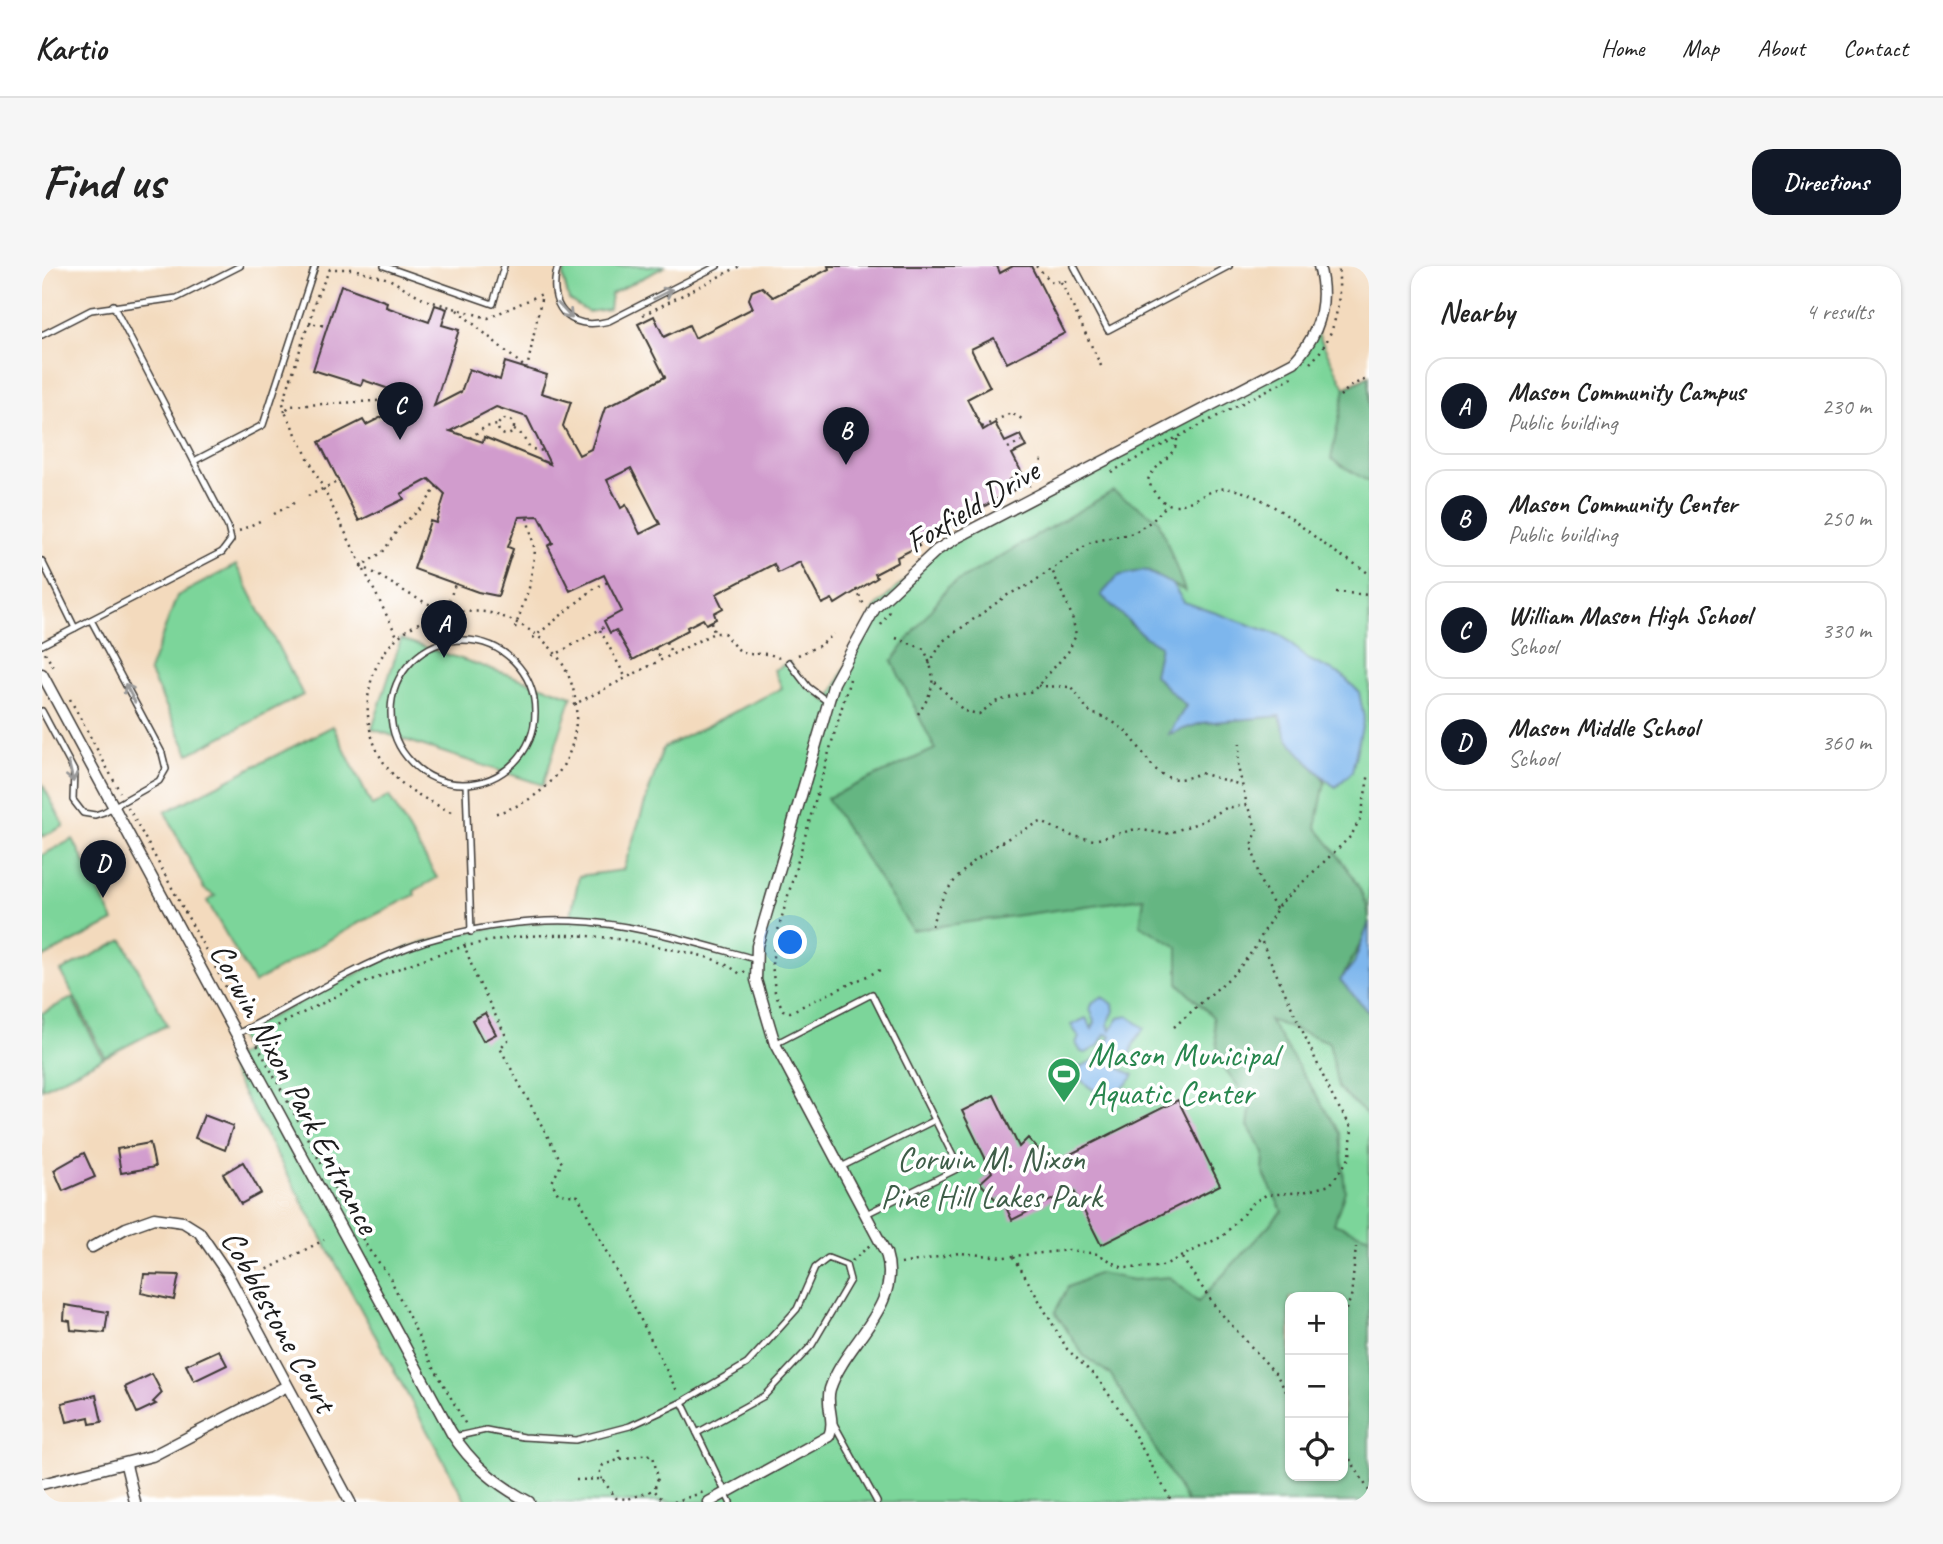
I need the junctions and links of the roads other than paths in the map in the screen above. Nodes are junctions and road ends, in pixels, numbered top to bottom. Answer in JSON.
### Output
{"nodes":[{"id":1,"x":240,"y":266,"type":"edge"},
{"id":2,"x":315,"y":266,"type":"edge"},
{"id":3,"x":384,"y":266,"type":"edge"},
{"id":4,"x":504,"y":266,"type":"edge"},
{"id":5,"x":558,"y":266,"type":"edge"},
{"id":6,"x":717,"y":266,"type":"edge"},
{"id":7,"x":1074,"y":266,"type":"edge"},
{"id":8,"x":1229,"y":266,"type":"edge"},
{"id":9,"x":1319,"y":266,"type":"edge"},
{"id":10,"x":113,"y":305,"type":"junction"},
{"id":11,"x":42,"y":335,"type":"edge"},
{"id":12,"x":194,"y":461,"type":"junction"},
{"id":13,"x":42,"y":561,"type":"edge"},
{"id":14,"x":91,"y":620,"type":"junction"},
{"id":15,"x":75,"y":628,"type":"junction"},
{"id":16,"x":42,"y":645,"type":"edge"},
{"id":17,"x":789,"y":662,"type":"dead end"},
{"id":18,"x":42,"y":674,"type":"edge"},
{"id":19,"x":828,"y":703,"type":"junction"},
{"id":20,"x":42,"y":711,"type":"edge"},
{"id":21,"x":466,"y":785,"type":"junction"},
{"id":22,"x":113,"y":805,"type":"junction"},
{"id":23,"x":471,"y":932,"type":"junction"},
{"id":24,"x":755,"y":959,"type":"junction"},
{"id":25,"x":237,"y":1034,"type":"junction"},
{"id":26,"x":775,"y":1044,"type":"junction"},
{"id":27,"x":935,"y":1120,"type":"junction"},
{"id":28,"x":841,"y":1167,"type":"junction"},
{"id":29,"x":866,"y":1214,"type":"junction"},
{"id":30,"x":92,"y":1247,"type":"dead end"},
{"id":31,"x":287,"y":1386,"type":"junction"},
{"id":32,"x":682,"y":1402,"type":"junction"},
{"id":33,"x":832,"y":1420,"type":"junction"},
{"id":34,"x":697,"y":1433,"type":"junction"},
{"id":35,"x":454,"y":1437,"type":"junction"},
{"id":36,"x":126,"y":1465,"type":"junction"},
{"id":37,"x":42,"y":1484,"type":"edge"},
{"id":38,"x":709,"y":1497,"type":"edge"},
{"id":39,"x":728,"y":1498,"type":"edge"},
{"id":40,"x":135,"y":1502,"type":"edge"},
{"id":41,"x":350,"y":1502,"type":"edge"},
{"id":42,"x":529,"y":1502,"type":"edge"},
{"id":43,"x":877,"y":1502,"type":"edge"}],
"edges":[{"from":1,"to":10,"type":"lane"},
{"from":2,"to":12,"type":"lane"},
{"from":3,"to":4,"type":"lane"},
{"from":5,"to":6,"type":"lane","one_way":true},
{"from":7,"to":8,"type":"lane"},
{"from":9,"to":19,"type":"street","name":"Foxfield Drive"},
{"from":10,"to":11,"type":"lane"},
{"from":10,"to":12,"type":"lane"},
{"from":12,"to":14,"type":"lane"},
{"from":13,"to":15,"type":"lane"},
{"from":14,"to":15,"type":"lane"},
{"from":22,"to":14,"type":"lane","one_way":true},
{"from":15,"to":16,"type":"lane"},
{"from":17,"to":19,"type":"lane"},
{"from":18,"to":22,"type":"street","name":"Corwin Nixon Park Entrance"},
{"from":19,"to":24,"type":"street","name":"Foxfield Drive"},
{"from":20,"to":22,"type":"lane","one_way":true},
{"from":21,"to":21,"type":"lane"},
{"from":21,"to":23,"type":"lane"},
{"from":22,"to":25,"type":"street","name":"Corwin Nixon Park Entrance"},
{"from":23,"to":24,"type":"lane"},
{"from":23,"to":25,"type":"lane"},
{"from":24,"to":26,"type":"street","name":"Foxfield Drive"},
{"from":25,"to":35,"type":"street","name":"Corwin Nixon Park Entrance"},
{"from":26,"to":27,"type":"lane"},
{"from":26,"to":28,"type":"street"},
{"from":27,"to":28,"type":"lane"},
{"from":27,"to":29,"type":"lane"},
{"from":28,"to":29,"type":"street"},
{"from":29,"to":33,"type":"street"},
{"from":30,"to":31,"type":"street","name":"Cobblestone Court"},
{"from":31,"to":36,"type":"street"},
{"from":31,"to":41,"type":"street","name":"Cobblestone Court"},
{"from":32,"to":34,"type":"lane"},
{"from":32,"to":34,"type":"lane"},
{"from":32,"to":35,"type":"lane"},
{"from":33,"to":39,"type":"street"},
{"from":33,"to":43,"type":"lane"},
{"from":34,"to":39,"type":"lane"},
{"from":35,"to":42,"type":"street","name":"Corwin Nixon Park Entrance"},
{"from":36,"to":37,"type":"street"},
{"from":36,"to":40,"type":"street"},
{"from":38,"to":39,"type":"street"}]}
